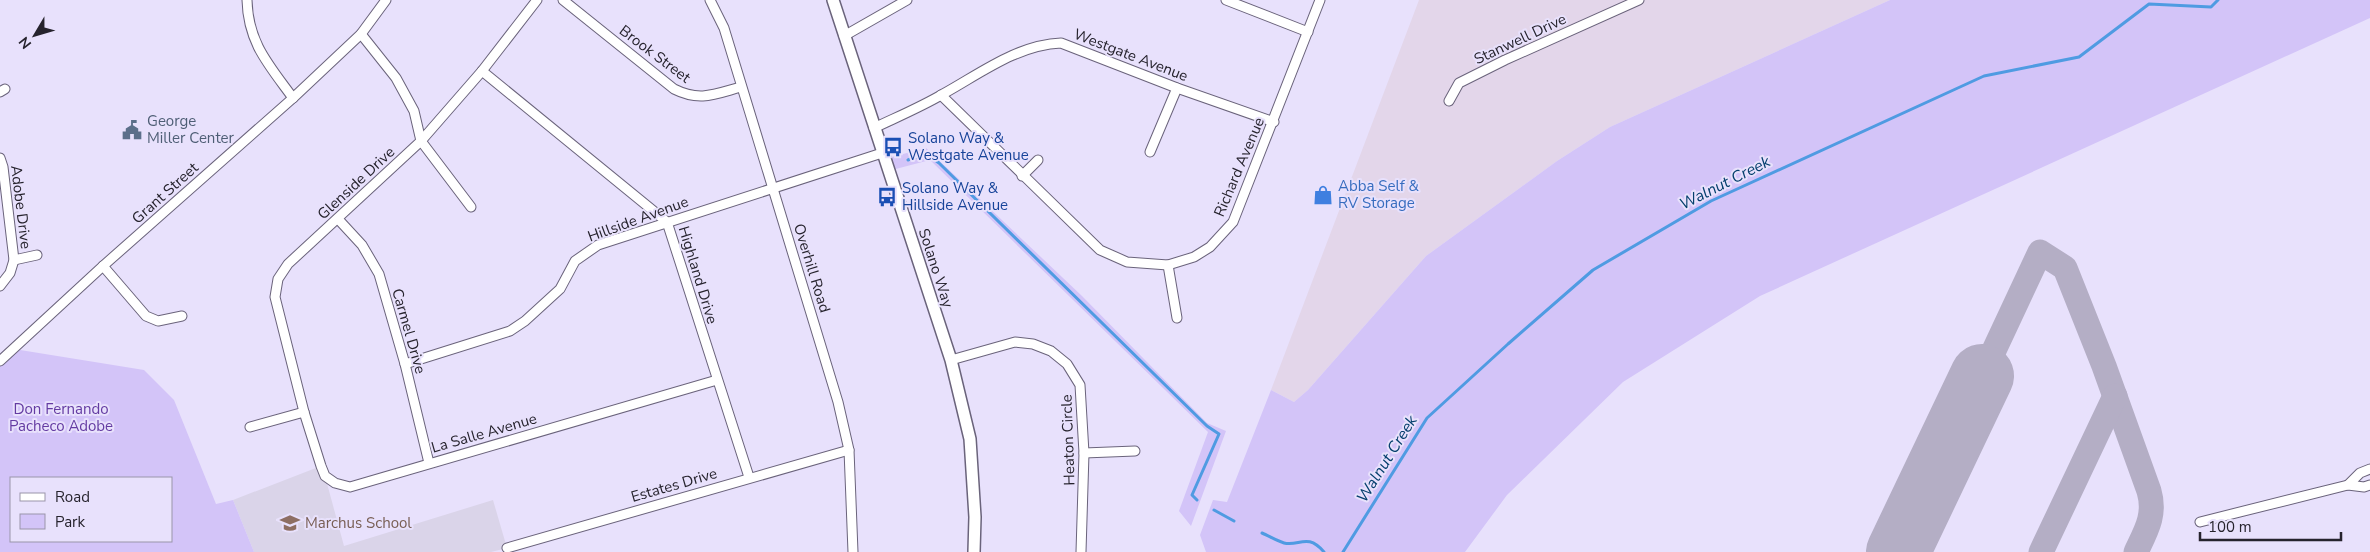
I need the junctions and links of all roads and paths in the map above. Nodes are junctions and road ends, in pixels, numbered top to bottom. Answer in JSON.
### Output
{"nodes":[{"id":1,"x":247,"y":0,"type":"edge"},
{"id":2,"x":386,"y":0,"type":"edge"},
{"id":3,"x":537,"y":0,"type":"edge"},
{"id":4,"x":563,"y":0,"type":"edge"},
{"id":5,"x":710,"y":0,"type":"edge"},
{"id":6,"x":833,"y":0,"type":"edge"},
{"id":7,"x":907,"y":0,"type":"edge"},
{"id":8,"x":1226,"y":0,"type":"edge"},
{"id":9,"x":1320,"y":0,"type":"edge"},
{"id":10,"x":1639,"y":0,"type":"edge"},
{"id":11,"x":1308,"y":32,"type":"junction"},
{"id":12,"x":361,"y":34,"type":"junction"},
{"id":13,"x":844,"y":36,"type":"junction"},
{"id":14,"x":482,"y":72,"type":"junction"},
{"id":15,"x":741,"y":87,"type":"junction"},
{"id":16,"x":1176,"y":88,"type":"junction"},
{"id":17,"x":941,"y":96,"type":"junction"},
{"id":18,"x":293,"y":98,"type":"junction"},
{"id":19,"x":1449,"y":101,"type":"dead end"},
{"id":20,"x":1274,"y":122,"type":"junction"},
{"id":21,"x":874,"y":128,"type":"junction"},
{"id":22,"x":421,"y":141,"type":"junction"},
{"id":23,"x":1150,"y":152,"type":"dead end"},
{"id":24,"x":882,"y":153,"type":"junction"},
{"id":25,"x":0,"y":158,"type":"edge"},
{"id":26,"x":1038,"y":160,"type":"dead end"},
{"id":27,"x":1022,"y":176,"type":"junction"},
{"id":28,"x":773,"y":187,"type":"junction"},
{"id":29,"x":471,"y":207,"type":"dead end"},
{"id":30,"x":338,"y":219,"type":"junction"},
{"id":31,"x":667,"y":222,"type":"junction"},
{"id":32,"x":37,"y":255,"type":"dead end"},
{"id":33,"x":14,"y":260,"type":"junction"},
{"id":34,"x":1168,"y":264,"type":"junction"},
{"id":35,"x":103,"y":266,"type":"junction"},
{"id":36,"x":0,"y":286,"type":"edge"},
{"id":37,"x":182,"y":316,"type":"dead end"},
{"id":38,"x":1177,"y":318,"type":"dead end"},
{"id":39,"x":951,"y":360,"type":"junction"},
{"id":40,"x":0,"y":361,"type":"edge"},
{"id":41,"x":405,"y":364,"type":"junction"},
{"id":42,"x":716,"y":380,"type":"junction"},
{"id":43,"x":304,"y":412,"type":"junction"},
{"id":44,"x":250,"y":427,"type":"dead end"},
{"id":45,"x":849,"y":450,"type":"junction"},
{"id":46,"x":1135,"y":452,"type":"dead end"},
{"id":47,"x":1084,"y":453,"type":"junction"},
{"id":48,"x":429,"y":463,"type":"junction"},
{"id":49,"x":2370,"y":469,"type":"edge"},
{"id":50,"x":750,"y":478,"type":"junction"},
{"id":51,"x":2348,"y":485,"type":"junction"},
{"id":52,"x":2370,"y":485,"type":"edge"},
{"id":53,"x":2200,"y":522,"type":"dead end"},
{"id":54,"x":507,"y":548,"type":"dead end"},
{"id":55,"x":853,"y":552,"type":"edge"},
{"id":56,"x":974,"y":552,"type":"edge"},
{"id":57,"x":1081,"y":552,"type":"edge"}],
"edges":[{"from":1,"to":18,"type":"street"},
{"from":2,"to":12,"type":"street","name":"Grant Street"},
{"from":3,"to":14,"type":"street","name":"Glenside Drive"},
{"from":4,"to":15,"type":"street","name":"Brook Street"},
{"from":5,"to":15,"type":"street","name":"Overhill Road"},
{"from":6,"to":13,"type":"street","name":"Solano Way"},
{"from":7,"to":13,"type":"street"},
{"from":8,"to":11,"type":"street"},
{"from":9,"to":11,"type":"street","name":"Richard Avenue"},
{"from":10,"to":19,"type":"street","name":"Stanwell Drive"},
{"from":11,"to":20,"type":"street","name":"Richard Avenue"},
{"from":12,"to":18,"type":"street","name":"Grant Street"},
{"from":12,"to":22,"type":"street"},
{"from":13,"to":21,"type":"street","name":"Solano Way"},
{"from":14,"to":22,"type":"street","name":"Glenside Drive"},
{"from":14,"to":31,"type":"street","name":"Highland Drive"},
{"from":15,"to":28,"type":"street","name":"Overhill Road"},
{"from":16,"to":17,"type":"street","name":"Westgate Avenue"},
{"from":16,"to":20,"type":"street","name":"Westgate Avenue"},
{"from":16,"to":23,"type":"street"},
{"from":17,"to":21,"type":"street","name":"Westgate Avenue"},
{"from":17,"to":27,"type":"street","name":"Richard Avenue"},
{"from":18,"to":35,"type":"street","name":"Grant Street"},
{"from":20,"to":34,"type":"street","name":"Richard Avenue"},
{"from":21,"to":24,"type":"street","name":"Solano Way"},
{"from":22,"to":29,"type":"street"},
{"from":22,"to":30,"type":"street","name":"Glenside Drive"},
{"from":24,"to":28,"type":"street","name":"Hillside Avenue"},
{"from":24,"to":39,"type":"street","name":"Solano Way"},
{"from":25,"to":33,"type":"street","name":"Adobe Drive"},
{"from":26,"to":27,"type":"street"},
{"from":27,"to":34,"type":"street","name":"Richard Avenue"},
{"from":28,"to":31,"type":"street","name":"Hillside Avenue"},
{"from":28,"to":45,"type":"street","name":"Overhill Road"},
{"from":30,"to":41,"type":"street","name":"Carmel Drive"},
{"from":30,"to":43,"type":"street","name":"Glenside Drive"},
{"from":31,"to":41,"type":"street","name":"Hillside Avenue"},
{"from":31,"to":42,"type":"street","name":"Highland Drive"},
{"from":32,"to":33,"type":"street","name":"Adobe Drive"},
{"from":33,"to":36,"type":"street","name":"Adobe Drive"},
{"from":34,"to":38,"type":"street"},
{"from":35,"to":37,"type":"street"},
{"from":35,"to":40,"type":"street","name":"Grant Street"},
{"from":39,"to":47,"type":"street","name":"Heaton Circle"},
{"from":39,"to":56,"type":"street","name":"Solano Way"},
{"from":41,"to":48,"type":"street","name":"Carmel Drive"},
{"from":42,"to":48,"type":"street","name":"La Salle Avenue"},
{"from":42,"to":50,"type":"street","name":"Highland Drive"},
{"from":43,"to":44,"type":"street"},
{"from":43,"to":48,"type":"street","name":"La Salle Avenue"},
{"from":45,"to":50,"type":"street","name":"Estates Drive"},
{"from":45,"to":55,"type":"street","name":"Overhill Road"},
{"from":46,"to":47,"type":"street"},
{"from":47,"to":57,"type":"street","name":"Heaton Circle"},
{"from":49,"to":51,"type":"street"},
{"from":50,"to":54,"type":"street","name":"Estates Drive"},
{"from":51,"to":52,"type":"street"},
{"from":51,"to":53,"type":"street"}]}
